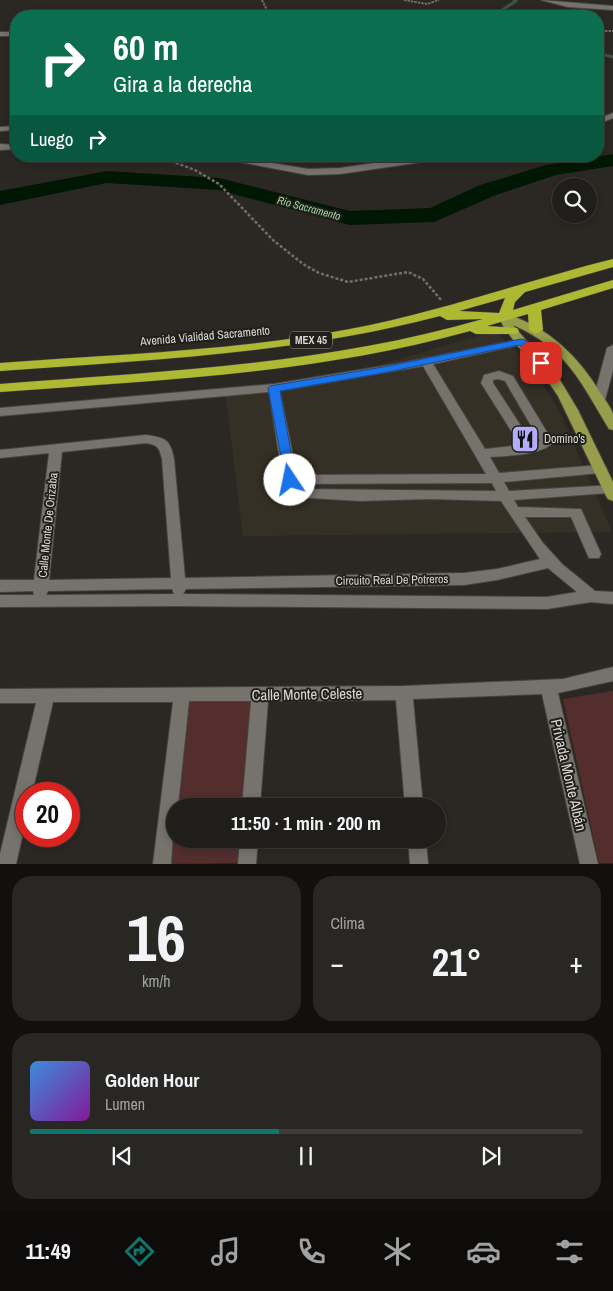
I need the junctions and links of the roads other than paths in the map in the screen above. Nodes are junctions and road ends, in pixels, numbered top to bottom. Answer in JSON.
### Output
{"nodes":[{"id":1,"x":544,"y":0,"type":"edge"},
{"id":2,"x":613,"y":8,"type":"edge"},
{"id":3,"x":243,"y":162,"type":"edge"},
{"id":4,"x":398,"y":162,"type":"edge"},
{"id":5,"x":613,"y":263,"type":"edge"},
{"id":6,"x":613,"y":284,"type":"edge"},
{"id":7,"x":523,"y":287,"type":"junction"},
{"id":8,"x":536,"y":307,"type":"junction"},
{"id":9,"x":504,"y":317,"type":"junction"},
{"id":10,"x":406,"y":321,"type":"junction"},
{"id":11,"x":457,"y":330,"type":"junction"},
{"id":12,"x":536,"y":330,"type":"junction"},
{"id":13,"x":512,"y":331,"type":"junction"},
{"id":14,"x":521,"y":342,"type":"junction"},
{"id":15,"x":613,"y":348,"type":"edge"},
{"id":16,"x":426,"y":362,"type":"junction"},
{"id":17,"x":0,"y":367,"type":"edge"},
{"id":18,"x":0,"y":388,"type":"edge"},
{"id":19,"x":274,"y":388,"type":"junction"},
{"id":20,"x":599,"y":400,"type":"junction"},
{"id":21,"x":0,"y":412,"type":"edge"},
{"id":22,"x":613,"y":426,"type":"edge"},
{"id":23,"x":528,"y":448,"type":"junction"},
{"id":24,"x":56,"y":449,"type":"junction"},
{"id":25,"x":0,"y":454,"type":"edge"},
{"id":26,"x":482,"y":454,"type":"junction"},
{"id":27,"x":600,"y":469,"type":"junction"},
{"id":28,"x":424,"y":478,"type":"junction"},
{"id":29,"x":494,"y":478,"type":"junction"},
{"id":30,"x":290,"y":480,"type":"junction"},
{"id":31,"x":611,"y":492,"type":"edge"},
{"id":32,"x":429,"y":494,"type":"junction"},
{"id":33,"x":504,"y":496,"type":"junction"},
{"id":34,"x":516,"y":512,"type":"junction"},
{"id":35,"x":594,"y":554,"type":"dead end"},
{"id":36,"x":551,"y":562,"type":"junction"},
{"id":37,"x":179,"y":583,"type":"junction"},
{"id":38,"x":42,"y":585,"type":"junction"},
{"id":39,"x":0,"y":586,"type":"edge"},
{"id":40,"x":591,"y":596,"type":"junction"},
{"id":41,"x":613,"y":598,"type":"edge"},
{"id":42,"x":178,"y":600,"type":"junction"},
{"id":43,"x":0,"y":601,"type":"edge"},
{"id":44,"x":39,"y":601,"type":"junction"},
{"id":45,"x":613,"y":674,"type":"edge"},
{"id":46,"x":549,"y":687,"type":"junction"},
{"id":47,"x":404,"y":693,"type":"junction"},
{"id":48,"x":260,"y":694,"type":"junction"},
{"id":49,"x":182,"y":695,"type":"junction"},
{"id":50,"x":0,"y":696,"type":"edge"},
{"id":51,"x":46,"y":696,"type":"junction"},
{"id":52,"x":252,"y":798,"type":"edge"},
{"id":53,"x":413,"y":798,"type":"edge"},
{"id":54,"x":248,"y":848,"type":"edge"},
{"id":55,"x":418,"y":848,"type":"edge"},
{"id":56,"x":7,"y":864,"type":"edge"},
{"id":57,"x":162,"y":864,"type":"edge"},
{"id":58,"x":247,"y":864,"type":"edge"},
{"id":59,"x":419,"y":864,"type":"edge"},
{"id":60,"x":589,"y":864,"type":"edge"}],
"edges":[{"from":1,"to":2,"type":"street"},
{"from":3,"to":4,"type":"street"},
{"from":5,"to":7,"type":"highway","name":"Avenida Vialidad Sacramento","number":"MEX 45"},
{"from":6,"to":8,"type":"highway","number":"MEX 45"},
{"from":7,"to":9,"type":"highway"},
{"from":7,"to":10,"type":"highway","name":"Avenida Vialidad Sacramento","number":"MEX 45"},
{"from":8,"to":9,"type":"highway","number":"MEX 45"},
{"from":8,"to":12,"type":"highway"},
{"from":9,"to":10,"type":"highway"},
{"from":9,"to":11,"type":"highway","number":"MEX 45"},
{"from":9,"to":12,"type":"main road"},
{"from":9,"to":13,"type":"main road"},
{"from":10,"to":17,"type":"highway","name":"Avenida Vialidad Sacramento","number":"MEX 45"},
{"from":11,"to":13,"type":"highway"},
{"from":11,"to":18,"type":"highway","number":"MEX 45"},
{"from":12,"to":20,"type":"main road"},
{"from":13,"to":14,"type":"main road"},
{"from":14,"to":16,"type":"street"},
{"from":14,"to":27,"type":"main road"},
{"from":15,"to":20,"type":"street"},
{"from":16,"to":19,"type":"street"},
{"from":16,"to":26,"type":"street"},
{"from":19,"to":21,"type":"street"},
{"from":19,"to":30,"type":"street"},
{"from":20,"to":22,"type":"main road"},
{"from":23,"to":23,"type":"street"},
{"from":23,"to":26,"type":"street"},
{"from":24,"to":25,"type":"street"},
{"from":24,"to":37,"type":"street"},
{"from":24,"to":38,"type":"street","name":"Calle Monte De Orizaba"},
{"from":26,"to":29,"type":"street"},
{"from":27,"to":29,"type":"street"},
{"from":27,"to":31,"type":"main road"},
{"from":28,"to":29,"type":"street"},
{"from":28,"to":30,"type":"street"},
{"from":28,"to":32,"type":"street"},
{"from":29,"to":33,"type":"street"},
{"from":30,"to":32,"type":"street"},
{"from":31,"to":33,"type":"street"},
{"from":32,"to":33,"type":"street"},
{"from":33,"to":34,"type":"street"},
{"from":34,"to":35,"type":"street"},
{"from":34,"to":36,"type":"street"},
{"from":36,"to":37,"type":"street","name":"Circuito Real De Potreros"},
{"from":36,"to":40,"type":"street"},
{"from":37,"to":38,"type":"street","name":"Circuito Real De Potreros"},
{"from":37,"to":42,"type":"street"},
{"from":38,"to":39,"type":"street","name":"Circuito Real De Potreros"},
{"from":38,"to":44,"type":"street","name":"Calle Monte De Orizaba"},
{"from":40,"to":41,"type":"street","name":"Circuito Real De Potreros"},
{"from":40,"to":42,"type":"street","name":"Circuito Real De Potreros"},
{"from":42,"to":44,"type":"street","name":"Circuito Real De Potreros"},
{"from":43,"to":44,"type":"street","name":"Circuito Real De Potreros"},
{"from":45,"to":46,"type":"street","name":"Calle Monte Celeste"},
{"from":46,"to":47,"type":"street","name":"Calle Monte Celeste"},
{"from":46,"to":60,"type":"street","name":"Privada Monte Albán"},
{"from":47,"to":48,"type":"street","name":"Calle Monte Celeste"},
{"from":47,"to":53,"type":"street"},
{"from":48,"to":49,"type":"street","name":"Calle Monte Celeste"},
{"from":48,"to":52,"type":"street"},
{"from":49,"to":51,"type":"street","name":"Calle Monte Celeste"},
{"from":49,"to":57,"type":"street"},
{"from":50,"to":51,"type":"street","name":"Calle Monte Celeste"},
{"from":51,"to":56,"type":"street"},
{"from":54,"to":58,"type":"street"},
{"from":55,"to":59,"type":"street"}]}
